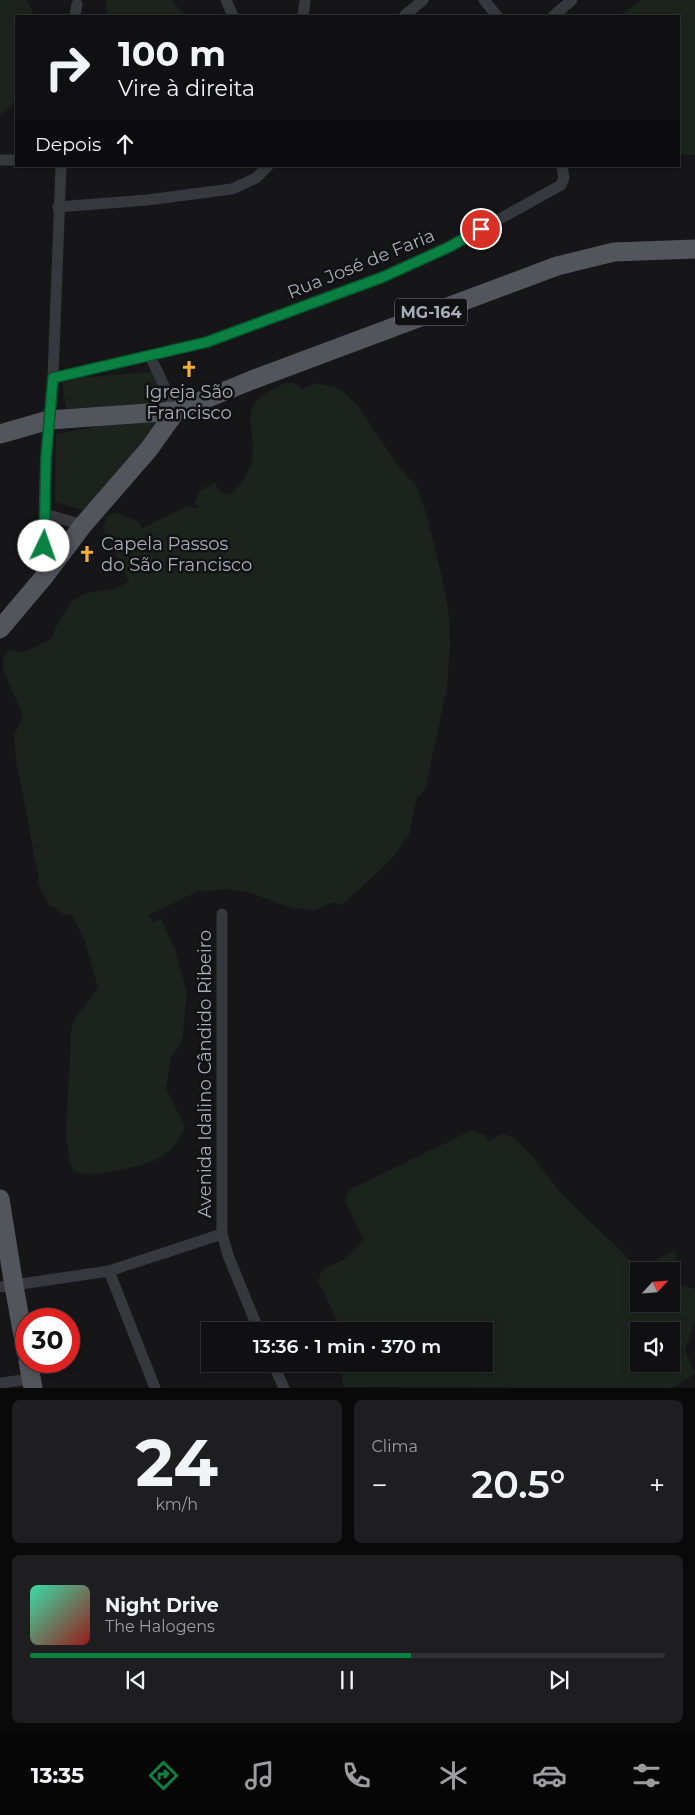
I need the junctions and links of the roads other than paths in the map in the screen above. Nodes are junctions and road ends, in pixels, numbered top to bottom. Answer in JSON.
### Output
{"nodes":[{"id":1,"x":226,"y":0,"type":"edge"},
{"id":2,"x":305,"y":0,"type":"edge"},
{"id":3,"x":423,"y":0,"type":"edge"},
{"id":4,"x":484,"y":0,"type":"edge"},
{"id":5,"x":572,"y":0,"type":"edge"},
{"id":6,"x":77,"y":4,"type":"dead end"},
{"id":7,"x":76,"y":15,"type":"edge"},
{"id":8,"x":233,"y":15,"type":"edge"},
{"id":9,"x":303,"y":15,"type":"edge"},
{"id":10,"x":405,"y":15,"type":"edge"},
{"id":11,"x":496,"y":15,"type":"edge"},
{"id":12,"x":554,"y":15,"type":"edge"},
{"id":13,"x":0,"y":160,"type":"edge"},
{"id":14,"x":15,"y":160,"type":"edge"},
{"id":15,"x":61,"y":167,"type":"edge"},
{"id":16,"x":267,"y":167,"type":"edge"},
{"id":17,"x":562,"y":168,"type":"edge"},
{"id":18,"x":58,"y":207,"type":"junction"},
{"id":19,"x":695,"y":249,"type":"edge"},
{"id":20,"x":150,"y":356,"type":"junction"},
{"id":21,"x":53,"y":378,"type":"junction"},
{"id":22,"x":176,"y":411,"type":"junction"},
{"id":23,"x":49,"y":420,"type":"junction"},
{"id":24,"x":0,"y":434,"type":"edge"},
{"id":25,"x":45,"y":514,"type":"junction"},
{"id":26,"x":83,"y":525,"type":"junction"},
{"id":27,"x":43,"y":578,"type":"junction"},
{"id":28,"x":0,"y":629,"type":"edge"},
{"id":29,"x":222,"y":914,"type":"dead end"},
{"id":30,"x":0,"y":1199,"type":"edge"},
{"id":31,"x":222,"y":1234,"type":"junction"},
{"id":32,"x":109,"y":1271,"type":"junction"},
{"id":33,"x":7,"y":1286,"type":"edge"},
{"id":34,"x":15,"y":1314,"type":"edge"},
{"id":35,"x":256,"y":1322,"type":"edge"},
{"id":36,"x":277,"y":1372,"type":"edge"},
{"id":37,"x":31,"y":1376,"type":"edge"},
{"id":38,"x":0,"y":1382,"type":"edge"},
{"id":39,"x":155,"y":1388,"type":"edge"},
{"id":40,"x":284,"y":1388,"type":"edge"}],
"edges":[{"from":1,"to":8,"type":"street"},
{"from":2,"to":9,"type":"street"},
{"from":3,"to":10,"type":"street"},
{"from":4,"to":11,"type":"street"},
{"from":5,"to":12,"type":"street"},
{"from":6,"to":7,"type":"street"},
{"from":13,"to":14,"type":"street"},
{"from":15,"to":18,"type":"street"},
{"from":16,"to":18,"type":"street"},
{"from":17,"to":20,"type":"street","name":"Rua José de Faria"},
{"from":18,"to":21,"type":"street"},
{"from":19,"to":22,"type":"main road","number":"MG-164"},
{"from":20,"to":21,"type":"street"},
{"from":20,"to":22,"type":"street"},
{"from":21,"to":23,"type":"street"},
{"from":22,"to":23,"type":"main road","number":"MG-164"},
{"from":22,"to":26,"type":"main road"},
{"from":23,"to":24,"type":"main road","number":"MG-164"},
{"from":23,"to":25,"type":"street"},
{"from":25,"to":26,"type":"street"},
{"from":25,"to":27,"type":"street"},
{"from":26,"to":27,"type":"main road"},
{"from":27,"to":28,"type":"main road"},
{"from":29,"to":31,"type":"street","name":"Avenida Idalino Cândido Ribeiro"},
{"from":30,"to":33,"type":"main road"},
{"from":31,"to":32,"type":"street","name":"Avenida Idalino Cândido Ribeiro"},
{"from":31,"to":35,"type":"street","name":"Avenida Idalino Cândido Ribeiro"},
{"from":32,"to":33,"type":"street","name":"Avenida Idalino Cândido Ribeiro"},
{"from":32,"to":39,"type":"street"},
{"from":33,"to":34,"type":"main road"},
{"from":36,"to":40,"type":"street"},
{"from":37,"to":38,"type":"street"}]}
